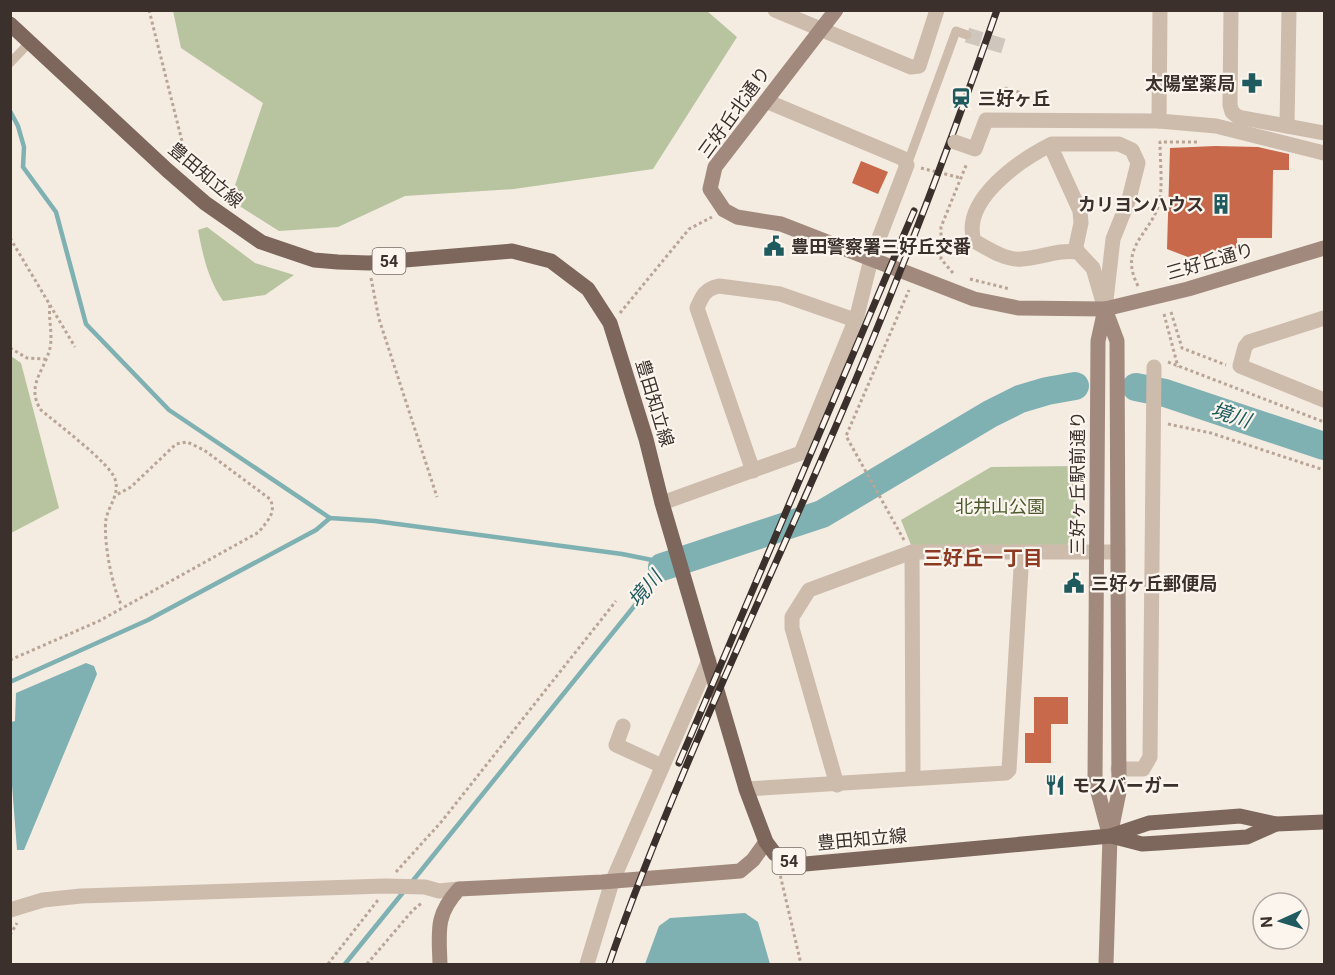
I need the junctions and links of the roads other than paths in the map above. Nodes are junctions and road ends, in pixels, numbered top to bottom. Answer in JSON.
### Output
{"nodes":[{"id":1,"x":775,"y":10,"type":"edge"},
{"id":2,"x":836,"y":10,"type":"edge"},
{"id":3,"x":938,"y":10,"type":"edge"},
{"id":4,"x":1160,"y":10,"type":"edge"},
{"id":5,"x":1231,"y":10,"type":"edge"},
{"id":6,"x":1288,"y":10,"type":"edge"},
{"id":7,"x":10,"y":24,"type":"edge"},
{"id":8,"x":821,"y":30,"type":"junction"},
{"id":9,"x":966,"y":34,"type":"dead end"},
{"id":10,"x":30,"y":42,"type":"junction"},
{"id":11,"x":10,"y":63,"type":"edge"},
{"id":12,"x":766,"y":101,"type":"junction"},
{"id":13,"x":1159,"y":121,"type":"junction"},
{"id":14,"x":1287,"y":126,"type":"junction"},
{"id":15,"x":1324,"y":134,"type":"edge"},
{"id":16,"x":955,"y":142,"type":"dead end"},
{"id":17,"x":1050,"y":145,"type":"junction"},
{"id":18,"x":1324,"y":153,"type":"edge"},
{"id":19,"x":907,"y":165,"type":"junction"},
{"id":20,"x":1324,"y":248,"type":"edge"},
{"id":21,"x":1075,"y":251,"type":"junction"},
{"id":22,"x":871,"y":259,"type":"junction"},
{"id":23,"x":1105,"y":309,"type":"junction"},
{"id":24,"x":1324,"y":318,"type":"edge"},
{"id":25,"x":855,"y":320,"type":"junction"},
{"id":26,"x":1154,"y":367,"type":"road end"},
{"id":27,"x":1324,"y":399,"type":"edge"},
{"id":28,"x":753,"y":471,"type":"junction"},
{"id":29,"x":662,"y":503,"type":"junction"},
{"id":30,"x":912,"y":552,"type":"junction"},
{"id":31,"x":1022,"y":552,"type":"junction"},
{"id":32,"x":1096,"y":552,"type":"junction"},
{"id":33,"x":1118,"y":552,"type":"junction"},
{"id":34,"x":709,"y":660,"type":"junction"},
{"id":35,"x":622,"y":726,"type":"dead end"},
{"id":36,"x":663,"y":766,"type":"junction"},
{"id":37,"x":1118,"y":769,"type":"junction"},
{"id":38,"x":912,"y":777,"type":"junction"},
{"id":39,"x":837,"y":784,"type":"junction"},
{"id":40,"x":746,"y":789,"type":"junction"},
{"id":41,"x":1324,"y":822,"type":"edge"},
{"id":42,"x":1276,"y":824,"type":"junction"},
{"id":43,"x":1110,"y":836,"type":"junction"},
{"id":44,"x":770,"y":848,"type":"junction"},
{"id":45,"x":612,"y":882,"type":"junction"},
{"id":46,"x":459,"y":889,"type":"junction"},
{"id":47,"x":10,"y":910,"type":"edge"},
{"id":48,"x":440,"y":964,"type":"edge"},
{"id":49,"x":587,"y":964,"type":"edge"},
{"id":50,"x":1106,"y":964,"type":"edge"}],
"edges":[{"from":1,"to":8,"type":"street"},
{"from":2,"to":8,"type":"street","name":"三好丘北通り"},
{"from":3,"to":8,"type":"street"},
{"from":4,"to":13,"type":"street"},
{"from":5,"to":14,"type":"street"},
{"from":6,"to":14,"type":"street"},
{"from":7,"to":10,"type":"main road","name":"豊田知立線","number":"54"},
{"from":8,"to":12,"type":"street","name":"三好丘北通り"},
{"from":9,"to":19,"type":"lane"},
{"from":10,"to":11,"type":"lane"},
{"from":10,"to":29,"type":"main road","name":"豊田知立線","number":"54"},
{"from":12,"to":19,"type":"street"},
{"from":12,"to":22,"type":"street","name":"三好丘北通り"},
{"from":13,"to":16,"type":"street","bridge":true},
{"from":13,"to":18,"type":"street"},
{"from":14,"to":15,"type":"street"},
{"from":17,"to":21,"type":"street"},
{"from":17,"to":21,"type":"street"},
{"from":17,"to":23,"type":"street"},
{"from":19,"to":22,"type":"street"},
{"from":20,"to":23,"type":"street","name":"三好丘通り"},
{"from":21,"to":23,"type":"street"},
{"from":22,"to":23,"type":"street"},
{"from":22,"to":25,"type":"street"},
{"from":23,"to":32,"type":"street","name":"三好ヶ丘駅前通り"},
{"from":23,"to":33,"type":"street"},
{"from":24,"to":27,"type":"street"},
{"from":25,"to":28,"type":"street"},
{"from":25,"to":28,"type":"street"},
{"from":26,"to":37,"type":"street"},
{"from":28,"to":29,"type":"street"},
{"from":29,"to":34,"type":"main road","name":"豊田知立線","number":"54"},
{"from":30,"to":31,"type":"street"},
{"from":30,"to":38,"type":"street"},
{"from":30,"to":39,"type":"street"},
{"from":31,"to":32,"type":"street"},
{"from":31,"to":38,"type":"street"},
{"from":32,"to":33,"type":"street"},
{"from":32,"to":43,"type":"street","name":"三好ヶ丘駅前通り"},
{"from":33,"to":37,"type":"street"},
{"from":34,"to":36,"type":"street"},
{"from":34,"to":40,"type":"main road","name":"豊田知立線","number":"54"},
{"from":35,"to":36,"type":"street"},
{"from":36,"to":45,"type":"street"},
{"from":37,"to":43,"type":"street"},
{"from":38,"to":39,"type":"street"},
{"from":39,"to":40,"type":"street"},
{"from":40,"to":44,"type":"main road","name":"豊田知立線","number":"54"},
{"from":41,"to":42,"type":"main road","name":"豊田知立線","number":"54"},
{"from":42,"to":43,"type":"main road","name":"豊田知立線","number":"54"},
{"from":42,"to":43,"type":"main road","name":"豊田知立線","number":"54"},
{"from":43,"to":44,"type":"main road","name":"豊田知立線","number":"54"},
{"from":43,"to":50,"type":"street"},
{"from":44,"to":45,"type":"street"},
{"from":45,"to":46,"type":"street"},
{"from":45,"to":49,"type":"street"},
{"from":46,"to":47,"type":"street"},
{"from":46,"to":48,"type":"street"}]}
